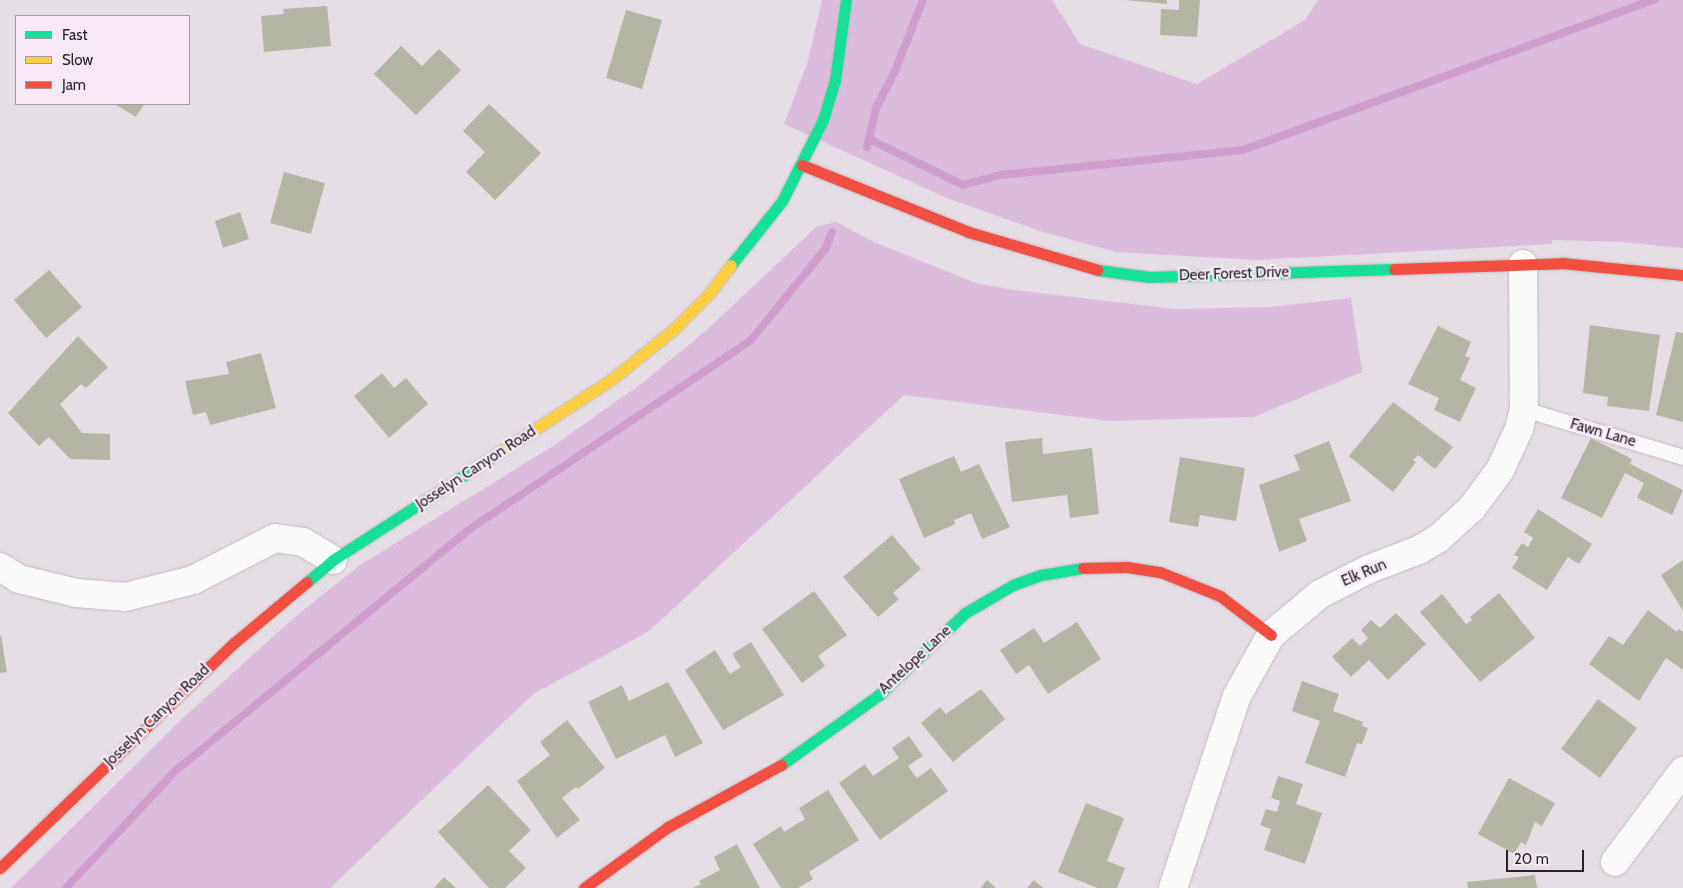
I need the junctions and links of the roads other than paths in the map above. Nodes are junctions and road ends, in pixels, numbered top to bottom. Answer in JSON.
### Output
{"nodes":[{"id":1,"x":846,"y":0,"type":"edge"},
{"id":2,"x":802,"y":165,"type":"junction"},
{"id":3,"x":1523,"y":264,"type":"junction"},
{"id":4,"x":1683,"y":275,"type":"edge"},
{"id":5,"x":1524,"y":409,"type":"junction"},
{"id":6,"x":1683,"y":456,"type":"edge"},
{"id":7,"x":334,"y":560,"type":"junction"},
{"id":8,"x":0,"y":567,"type":"edge"},
{"id":9,"x":1271,"y":635,"type":"junction"},
{"id":10,"x":1683,"y":771,"type":"edge"},
{"id":11,"x":2,"y":861,"type":"edge"},
{"id":12,"x":1615,"y":862,"type":"dead end"},
{"id":13,"x":584,"y":888,"type":"edge"},
{"id":14,"x":1173,"y":888,"type":"edge"}],
"edges":[{"from":1,"to":2,"type":"street","name":"Josselyn Canyon Road"},
{"from":2,"to":3,"type":"street","name":"Deer Forest Drive"},
{"from":2,"to":7,"type":"street","name":"Josselyn Canyon Road"},
{"from":3,"to":4,"type":"street","name":"Deer Forest Drive"},
{"from":3,"to":5,"type":"street","name":"Elk Run"},
{"from":5,"to":6,"type":"lane","name":"Fawn Lane"},
{"from":5,"to":9,"type":"street","name":"Elk Run"},
{"from":7,"to":8,"type":"street"},
{"from":7,"to":11,"type":"street","name":"Josselyn Canyon Road"},
{"from":9,"to":13,"type":"street","name":"Antelope Lane"},
{"from":9,"to":14,"type":"street","name":"Elk Run"},
{"from":10,"to":12,"type":"street"}]}
